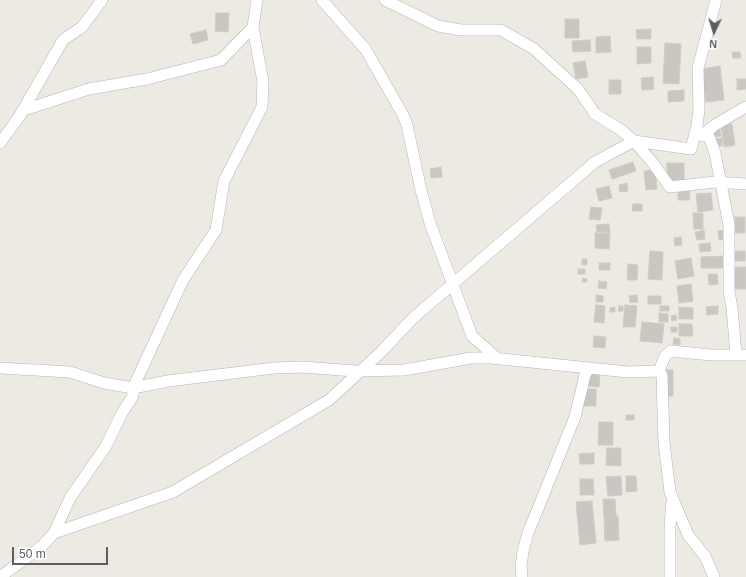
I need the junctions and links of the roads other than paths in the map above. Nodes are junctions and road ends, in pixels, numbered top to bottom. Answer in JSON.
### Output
{"nodes":[{"id":1,"x":102,"y":0,"type":"edge"},
{"id":2,"x":257,"y":0,"type":"edge"},
{"id":3,"x":322,"y":0,"type":"edge"},
{"id":4,"x":386,"y":0,"type":"edge"},
{"id":5,"x":716,"y":0,"type":"edge"},
{"id":6,"x":253,"y":27,"type":"junction"},
{"id":7,"x":746,"y":107,"type":"edge"},
{"id":8,"x":24,"y":110,"type":"junction"},
{"id":9,"x":707,"y":131,"type":"junction"},
{"id":10,"x":634,"y":142,"type":"junction"},
{"id":11,"x":0,"y":143,"type":"edge"},
{"id":12,"x":692,"y":149,"type":"junction"},
{"id":13,"x":720,"y":182,"type":"junction"},
{"id":14,"x":746,"y":184,"type":"edge"},
{"id":15,"x":453,"y":285,"type":"junction"},
{"id":16,"x":741,"y":355,"type":"edge"},
{"id":17,"x":499,"y":360,"type":"junction"},
{"id":18,"x":0,"y":368,"type":"edge"},
{"id":19,"x":589,"y":368,"type":"junction"},
{"id":20,"x":361,"y":370,"type":"junction"},
{"id":21,"x":659,"y":371,"type":"junction"},
{"id":22,"x":133,"y":388,"type":"junction"},
{"id":23,"x":672,"y":498,"type":"junction"},
{"id":24,"x":54,"y":533,"type":"junction"},
{"id":25,"x":0,"y":577,"type":"edge"},
{"id":26,"x":522,"y":577,"type":"edge"},
{"id":27,"x":670,"y":577,"type":"edge"},
{"id":28,"x":714,"y":577,"type":"edge"}],
"edges":[{"from":1,"to":8,"type":"street"},
{"from":2,"to":6,"type":"street"},
{"from":3,"to":15,"type":"street"},
{"from":4,"to":10,"type":"street"},
{"from":5,"to":12,"type":"street"},
{"from":6,"to":8,"type":"street"},
{"from":6,"to":22,"type":"street"},
{"from":7,"to":9,"type":"street"},
{"from":8,"to":11,"type":"street"},
{"from":9,"to":12,"type":"street"},
{"from":9,"to":13,"type":"street"},
{"from":10,"to":12,"type":"street"},
{"from":10,"to":13,"type":"street"},
{"from":10,"to":15,"type":"street"},
{"from":13,"to":14,"type":"street"},
{"from":13,"to":16,"type":"street"},
{"from":15,"to":17,"type":"street"},
{"from":15,"to":20,"type":"street"},
{"from":16,"to":21,"type":"street"},
{"from":17,"to":19,"type":"street"},
{"from":17,"to":20,"type":"street"},
{"from":18,"to":22,"type":"street"},
{"from":19,"to":21,"type":"street"},
{"from":19,"to":26,"type":"street"},
{"from":20,"to":22,"type":"street"},
{"from":20,"to":24,"type":"street"},
{"from":21,"to":23,"type":"street"},
{"from":22,"to":24,"type":"street"},
{"from":23,"to":27,"type":"street"},
{"from":23,"to":28,"type":"street"},
{"from":24,"to":25,"type":"street"}]}
